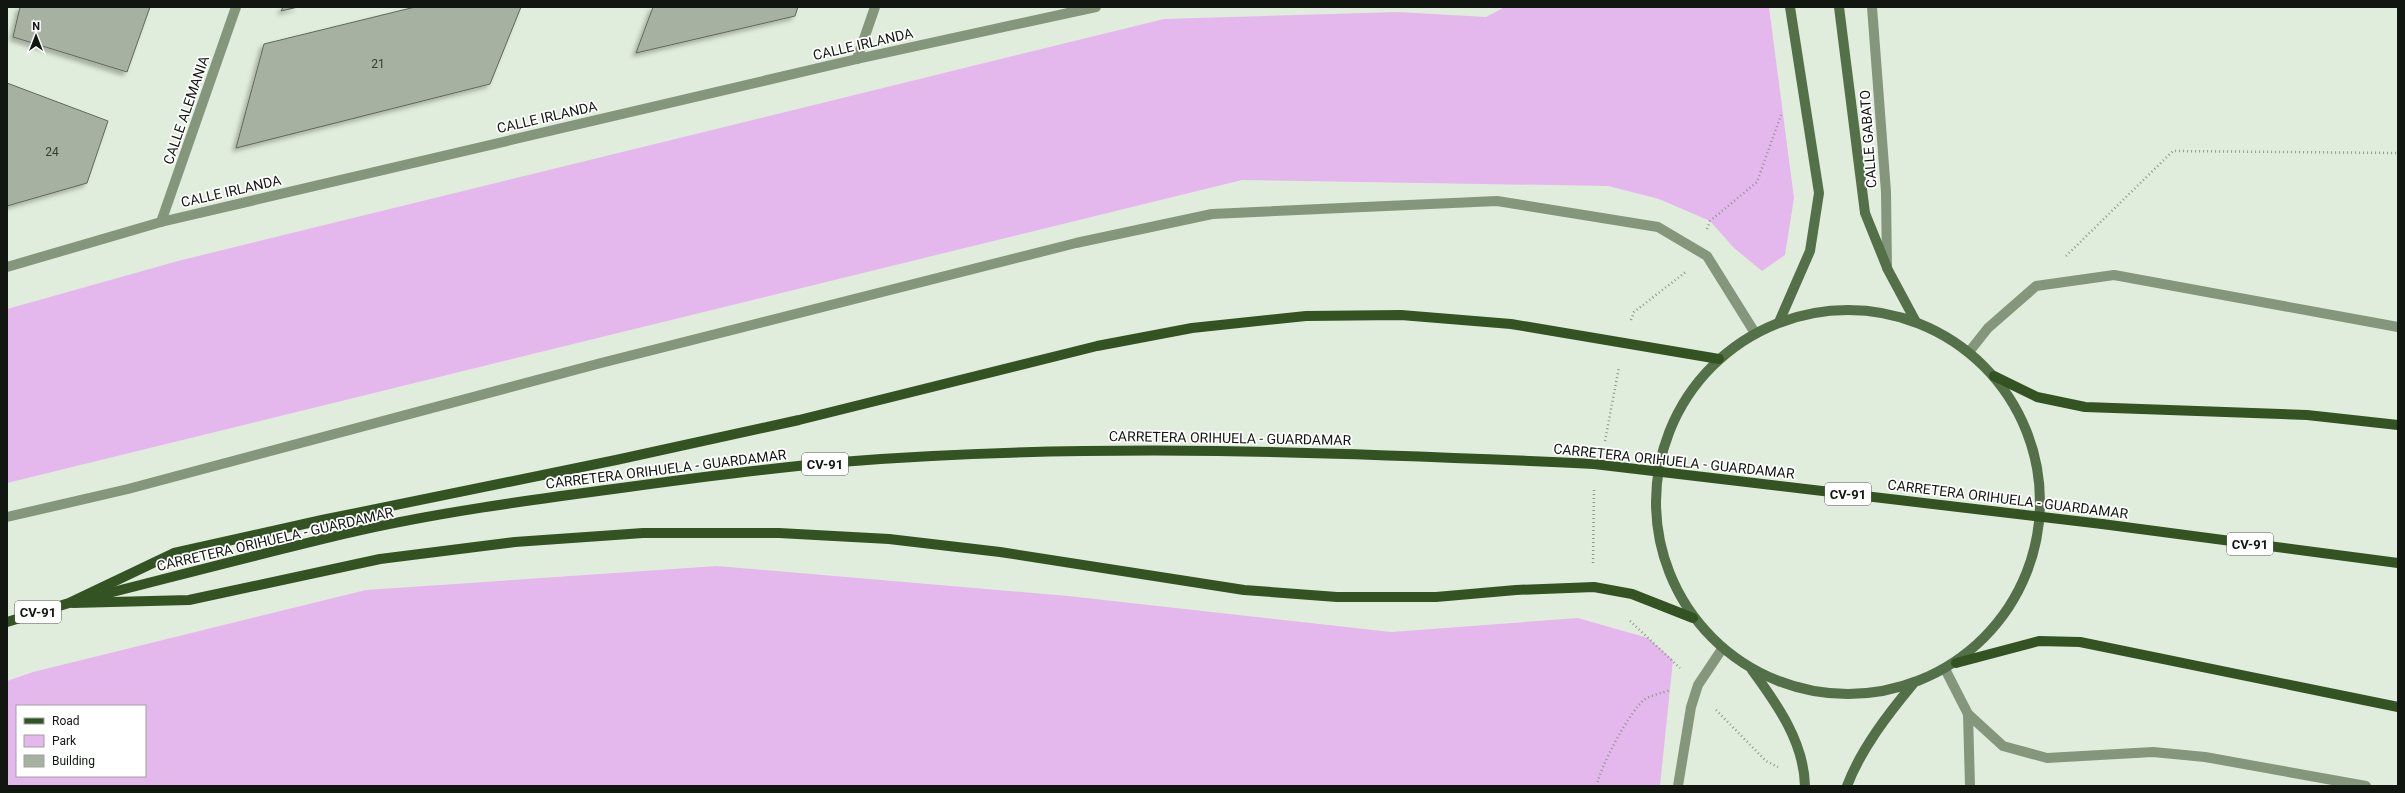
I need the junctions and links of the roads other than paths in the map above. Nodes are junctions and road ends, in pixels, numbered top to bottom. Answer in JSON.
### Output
{"nodes":[{"id":1,"x":236,"y":7,"type":"edge"},
{"id":2,"x":875,"y":7,"type":"edge"},
{"id":3,"x":1096,"y":7,"type":"edge"},
{"id":4,"x":1790,"y":7,"type":"edge"},
{"id":5,"x":1839,"y":7,"type":"edge"},
{"id":6,"x":1872,"y":7,"type":"edge"},
{"id":7,"x":857,"y":59,"type":"junction"},
{"id":8,"x":161,"y":222,"type":"junction"},
{"id":9,"x":7,"y":267,"type":"edge"},
{"id":10,"x":1888,"y":270,"type":"junction"},
{"id":11,"x":1779,"y":322,"type":"junction"},
{"id":12,"x":1916,"y":322,"type":"junction"},
{"id":13,"x":2398,"y":327,"type":"edge"},
{"id":14,"x":1755,"y":333,"type":"junction"},
{"id":15,"x":1969,"y":352,"type":"junction"},
{"id":16,"x":1719,"y":359,"type":"junction"},
{"id":17,"x":1994,"y":376,"type":"junction"},
{"id":18,"x":2398,"y":425,"type":"edge"},
{"id":19,"x":7,"y":517,"type":"edge"},
{"id":20,"x":2398,"y":563,"type":"edge"},
{"id":21,"x":69,"y":603,"type":"junction"},
{"id":22,"x":1693,"y":618,"type":"junction"},
{"id":23,"x":7,"y":622,"type":"edge"},
{"id":24,"x":1722,"y":649,"type":"junction"},
{"id":25,"x":1956,"y":663,"type":"junction"},
{"id":26,"x":1945,"y":669,"type":"junction"},
{"id":27,"x":1752,"y":670,"type":"junction"},
{"id":28,"x":1913,"y":684,"type":"junction"},
{"id":29,"x":2398,"y":707,"type":"edge"},
{"id":30,"x":1968,"y":714,"type":"junction"},
{"id":31,"x":1805,"y":783,"type":"edge"},
{"id":32,"x":1678,"y":786,"type":"edge"},
{"id":33,"x":1847,"y":786,"type":"edge"},
{"id":34,"x":1970,"y":786,"type":"edge"},
{"id":35,"x":2366,"y":786,"type":"edge"}],
"edges":[{"from":1,"to":8,"type":"street","name":"CALLE ALEMANIA"},
{"from":2,"to":7,"type":"street"},
{"from":3,"to":7,"type":"street","name":"CALLE IRLANDA"},
{"from":4,"to":11,"type":"main road"},
{"from":5,"to":10,"type":"main road"},
{"from":6,"to":10,"type":"street","name":"CALLE GABATO"},
{"from":7,"to":8,"type":"street","name":"CALLE IRLANDA"},
{"from":8,"to":9,"type":"street","name":"CALLE IRLANDA"},
{"from":10,"to":12,"type":"main road"},
{"from":11,"to":12,"type":"main road"},
{"from":11,"to":14,"type":"main road"},
{"from":12,"to":15,"type":"main road"},
{"from":13,"to":15,"type":"street"},
{"from":14,"to":16,"type":"main road"},
{"from":14,"to":19,"type":"street"},
{"from":15,"to":17,"type":"main road"},
{"from":16,"to":21,"type":"main road"},
{"from":16,"to":22,"type":"main road"},
{"from":17,"to":18,"type":"main road"},
{"from":17,"to":25,"type":"main road"},
{"from":20,"to":21,"type":"main road","name":"CARRETERA ORIHUELA - GUARDAMAR","number":"CV-91","bridge":true},
{"from":21,"to":22,"type":"main road"},
{"from":21,"to":23,"type":"main road","number":"CV-91"},
{"from":22,"to":24,"type":"main road"},
{"from":24,"to":27,"type":"main road"},
{"from":24,"to":32,"type":"street"},
{"from":25,"to":26,"type":"main road"},
{"from":25,"to":29,"type":"main road"},
{"from":26,"to":28,"type":"main road"},
{"from":26,"to":30,"type":"street"},
{"from":27,"to":28,"type":"main road"},
{"from":27,"to":31,"type":"main road"},
{"from":28,"to":33,"type":"main road"},
{"from":30,"to":34,"type":"street"},
{"from":30,"to":35,"type":"street"}]}
